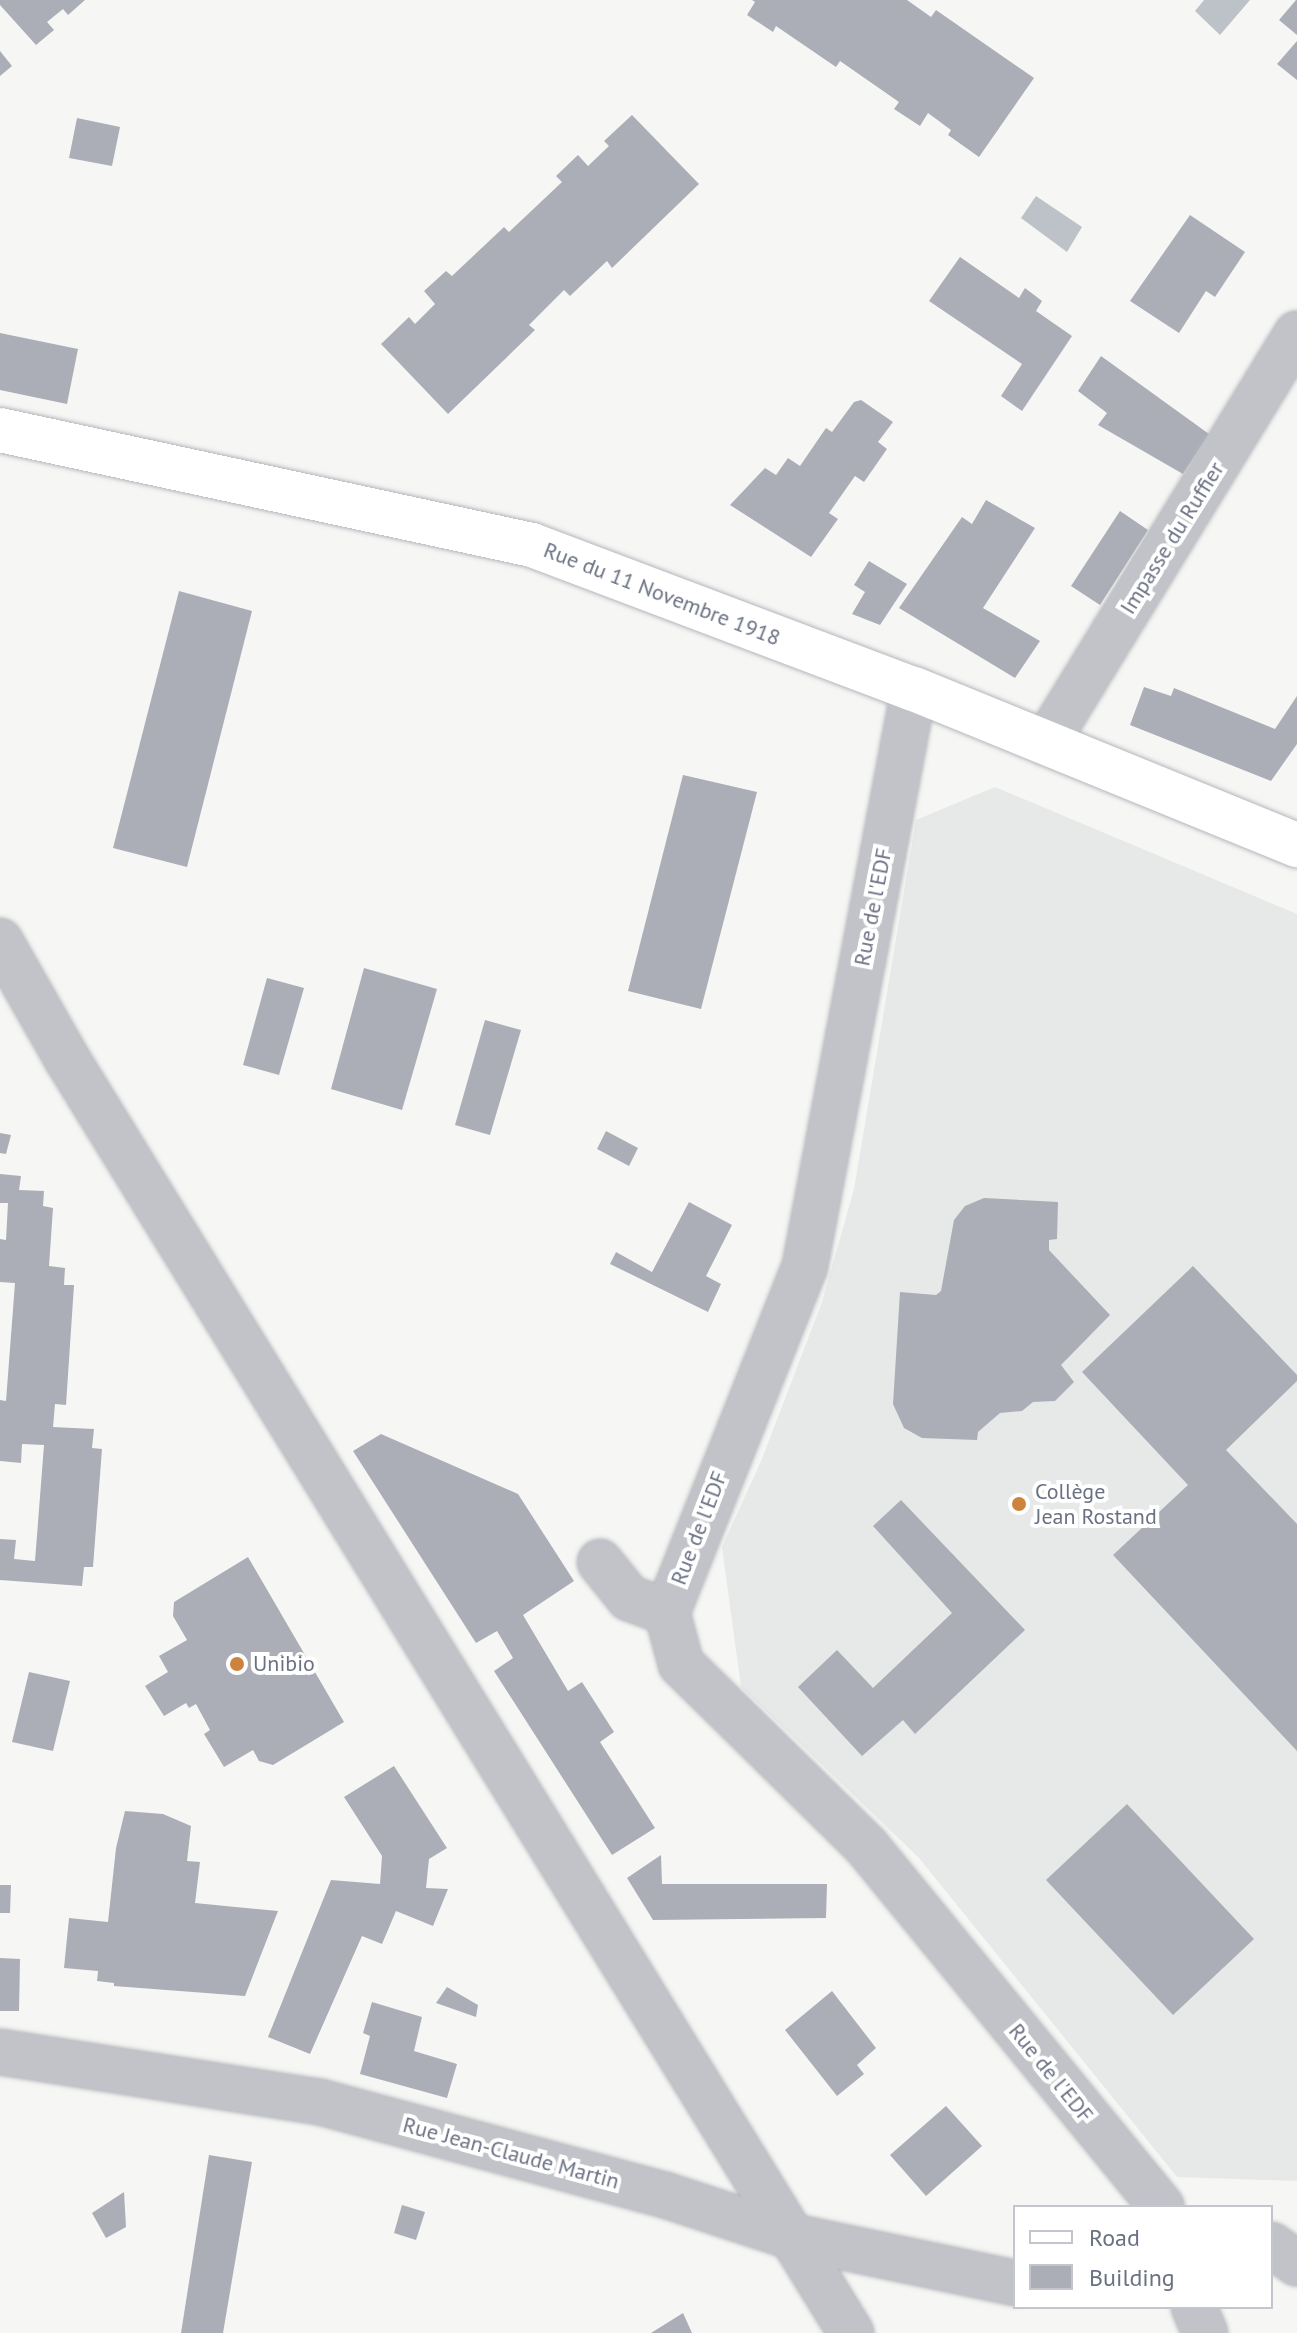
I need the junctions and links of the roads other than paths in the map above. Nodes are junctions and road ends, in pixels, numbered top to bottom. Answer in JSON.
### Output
{"nodes":[{"id":1,"x":1297,"y":334,"type":"edge"},
{"id":2,"x":0,"y":430,"type":"edge"},
{"id":3,"x":914,"y":689,"type":"junction"},
{"id":4,"x":1046,"y":743,"type":"junction"},
{"id":5,"x":1297,"y":845,"type":"edge"},
{"id":6,"x":0,"y":941,"type":"edge"},
{"id":7,"x":600,"y":1562,"type":"dead end"},
{"id":8,"x":667,"y":1612,"type":"junction"},
{"id":9,"x":0,"y":2052,"type":"edge"},
{"id":10,"x":1160,"y":2205,"type":"edge"},
{"id":11,"x":790,"y":2236,"type":"junction"},
{"id":12,"x":1013,"y":2283,"type":"edge"},
{"id":13,"x":1195,"y":2309,"type":"edge"},
{"id":14,"x":851,"y":2333,"type":"edge"},
{"id":15,"x":1205,"y":2333,"type":"edge"}],
"edges":[{"from":1,"to":4,"type":"street","name":"Impasse du Ruffier"},
{"from":2,"to":3,"type":"main road","name":"Rue du 11 Novembre 1918"},
{"from":3,"to":4,"type":"main road","name":"Rue du 11 Novembre 1918"},
{"from":3,"to":8,"type":"street","name":"Rue de l'EDF"},
{"from":4,"to":5,"type":"main road","name":"Rue du 11 Novembre 1918"},
{"from":6,"to":11,"type":"street"},
{"from":7,"to":8,"type":"street"},
{"from":8,"to":10,"type":"street","name":"Rue de l'EDF"},
{"from":9,"to":11,"type":"street","name":"Rue Jean-Claude Martin"},
{"from":11,"to":12,"type":"street","name":"Rue Jean-Claude Martin"},
{"from":11,"to":14,"type":"street"},
{"from":13,"to":15,"type":"street"}]}
